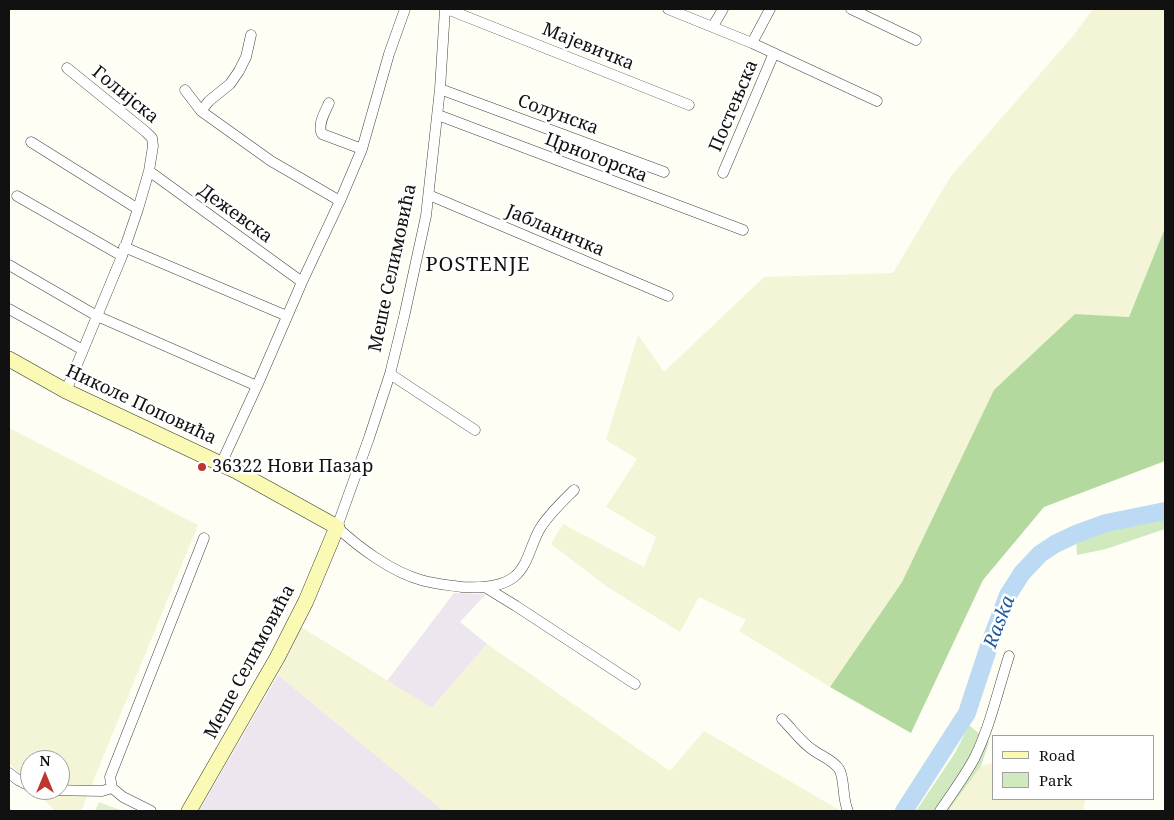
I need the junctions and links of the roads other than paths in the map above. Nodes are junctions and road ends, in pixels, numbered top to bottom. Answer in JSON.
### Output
{"nodes":[{"id":1,"x":405,"y":9,"type":"edge"},
{"id":2,"x":446,"y":9,"type":"edge"},
{"id":3,"x":668,"y":9,"type":"edge"},
{"id":4,"x":724,"y":9,"type":"edge"},
{"id":5,"x":770,"y":9,"type":"edge"},
{"id":6,"x":851,"y":9,"type":"edge"},
{"id":7,"x":713,"y":26,"type":"junction"},
{"id":8,"x":251,"y":36,"type":"dead end"},
{"id":9,"x":916,"y":40,"type":"dead end"},
{"id":10,"x":752,"y":42,"type":"junction"},
{"id":11,"x":774,"y":53,"type":"junction"},
{"id":12,"x":67,"y":68,"type":"dead end"},
{"id":13,"x":440,"y":89,"type":"junction"},
{"id":14,"x":185,"y":90,"type":"dead end"},
{"id":15,"x":877,"y":101,"type":"dead end"},
{"id":16,"x":329,"y":103,"type":"dead end"},
{"id":17,"x":689,"y":105,"type":"dead end"},
{"id":18,"x":201,"y":111,"type":"junction"},
{"id":19,"x":438,"y":116,"type":"junction"},
{"id":20,"x":31,"y":142,"type":"dead end"},
{"id":21,"x":362,"y":149,"type":"junction"},
{"id":22,"x":149,"y":171,"type":"junction"},
{"id":23,"x":664,"y":172,"type":"dead end"},
{"id":24,"x":723,"y":173,"type":"dead end"},
{"id":25,"x":429,"y":195,"type":"junction"},
{"id":26,"x":17,"y":196,"type":"dead end"},
{"id":27,"x":340,"y":201,"type":"junction"},
{"id":28,"x":138,"y":209,"type":"junction"},
{"id":29,"x":743,"y":230,"type":"dead end"},
{"id":30,"x":123,"y":252,"type":"junction"},
{"id":31,"x":9,"y":265,"type":"edge"},
{"id":32,"x":302,"y":282,"type":"junction"},
{"id":33,"x":668,"y":296,"type":"dead end"},
{"id":34,"x":9,"y":309,"type":"edge"},
{"id":35,"x":97,"y":316,"type":"junction"},
{"id":36,"x":287,"y":316,"type":"junction"},
{"id":37,"x":83,"y":350,"type":"junction"},
{"id":38,"x":9,"y":359,"type":"edge"},
{"id":39,"x":390,"y":374,"type":"junction"},
{"id":40,"x":257,"y":386,"type":"junction"},
{"id":41,"x":66,"y":391,"type":"junction"},
{"id":42,"x":475,"y":430,"type":"dead end"},
{"id":43,"x":221,"y":464,"type":"junction"},
{"id":44,"x":574,"y":490,"type":"dead end"},
{"id":45,"x":338,"y":526,"type":"junction"},
{"id":46,"x":204,"y":538,"type":"dead end"},
{"id":47,"x":485,"y":587,"type":"junction"},
{"id":48,"x":1008,"y":656,"type":"dead end"},
{"id":49,"x":635,"y":684,"type":"dead end"},
{"id":50,"x":782,"y":719,"type":"dead end"},
{"id":51,"x":9,"y":773,"type":"edge"},
{"id":52,"x":20,"y":781,"type":"edge"},
{"id":53,"x":112,"y":788,"type":"junction"},
{"id":54,"x":70,"y":791,"type":"edge"},
{"id":55,"x":151,"y":811,"type":"edge"},
{"id":56,"x":189,"y":811,"type":"edge"},
{"id":57,"x":848,"y":811,"type":"edge"},
{"id":58,"x":940,"y":811,"type":"edge"}],
"edges":[{"from":1,"to":21,"type":"street"},
{"from":2,"to":13,"type":"street","name":"Меше Селимовића"},
{"from":2,"to":17,"type":"street","name":"Мајевичка"},
{"from":3,"to":7,"type":"street","name":"Постењска"},
{"from":4,"to":7,"type":"street"},
{"from":5,"to":10,"type":"street","name":"Постењска"},
{"from":6,"to":9,"type":"street"},
{"from":7,"to":10,"type":"street","name":"Постењска"},
{"from":8,"to":18,"type":"street"},
{"from":10,"to":11,"type":"street","name":"Постењска"},
{"from":11,"to":15,"type":"street","name":"Постењска"},
{"from":11,"to":24,"type":"street","name":"Постењска"},
{"from":12,"to":22,"type":"street","name":"Голијска"},
{"from":13,"to":19,"type":"street","name":"Меше Селимовића"},
{"from":13,"to":23,"type":"street","name":"Солунска"},
{"from":14,"to":18,"type":"street"},
{"from":16,"to":21,"type":"street"},
{"from":18,"to":27,"type":"street"},
{"from":19,"to":25,"type":"street","name":"Меше Селимовића"},
{"from":19,"to":29,"type":"street","name":"Црногорска"},
{"from":20,"to":28,"type":"street"},
{"from":21,"to":27,"type":"street"},
{"from":22,"to":28,"type":"street","name":"Голијска"},
{"from":22,"to":32,"type":"street","name":"Дежевска"},
{"from":25,"to":33,"type":"street","name":"Јабланичка"},
{"from":25,"to":39,"type":"street","name":"Меше Селимовића"},
{"from":26,"to":30,"type":"street"},
{"from":27,"to":32,"type":"street"},
{"from":28,"to":30,"type":"street","name":"Голијска"},
{"from":30,"to":35,"type":"street","name":"Голијска"},
{"from":30,"to":36,"type":"street"},
{"from":31,"to":35,"type":"street"},
{"from":32,"to":36,"type":"street"},
{"from":34,"to":37,"type":"street"},
{"from":35,"to":37,"type":"street","name":"Голијска"},
{"from":35,"to":40,"type":"street"},
{"from":36,"to":40,"type":"street"},
{"from":37,"to":41,"type":"street","name":"Голијска"},
{"from":38,"to":41,"type":"main road","name":"Николе Поповића"},
{"from":39,"to":42,"type":"street"},
{"from":39,"to":45,"type":"street","name":"Меше Селимовића"},
{"from":40,"to":43,"type":"street"},
{"from":41,"to":43,"type":"main road","name":"Николе Поповића"},
{"from":43,"to":45,"type":"main road","name":"Николе Поповића"},
{"from":44,"to":47,"type":"street"},
{"from":45,"to":47,"type":"street"},
{"from":45,"to":56,"type":"main road","name":"Меше Селимовића"},
{"from":46,"to":53,"type":"street"},
{"from":47,"to":49,"type":"street"},
{"from":48,"to":58,"type":"street"},
{"from":50,"to":57,"type":"street"},
{"from":51,"to":52,"type":"street"},
{"from":53,"to":54,"type":"street"},
{"from":53,"to":55,"type":"street"}]}
